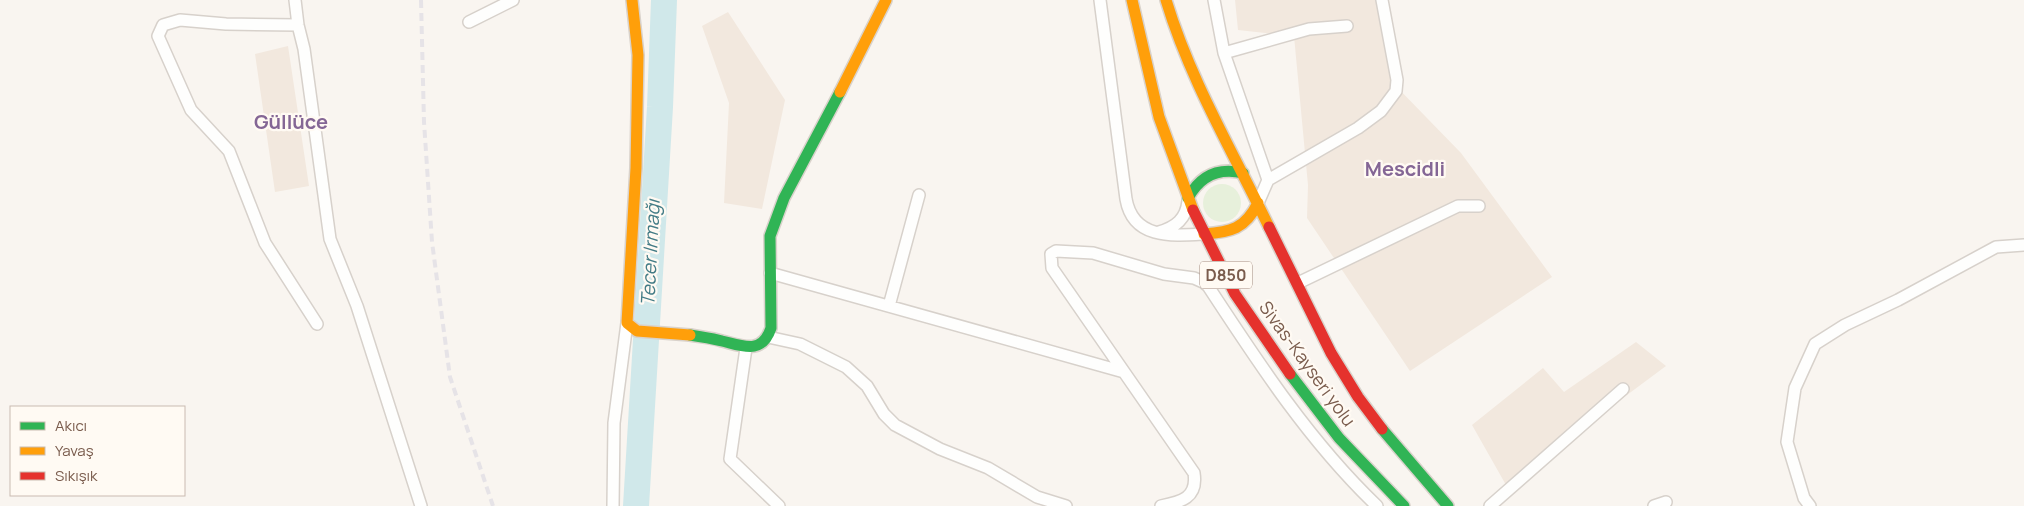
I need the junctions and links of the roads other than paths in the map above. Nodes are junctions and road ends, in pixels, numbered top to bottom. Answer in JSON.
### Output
{"nodes":[{"id":1,"x":295,"y":0,"type":"edge"},
{"id":2,"x":513,"y":0,"type":"edge"},
{"id":3,"x":632,"y":0,"type":"edge"},
{"id":4,"x":886,"y":0,"type":"edge"},
{"id":5,"x":1100,"y":0,"type":"edge"},
{"id":6,"x":1132,"y":0,"type":"edge"},
{"id":7,"x":1166,"y":0,"type":"edge"},
{"id":8,"x":1214,"y":0,"type":"edge"},
{"id":9,"x":1382,"y":0,"type":"edge"},
{"id":10,"x":469,"y":22,"type":"dead end"},
{"id":11,"x":298,"y":25,"type":"junction"},
{"id":12,"x":1347,"y":26,"type":"dead end"},
{"id":13,"x":1224,"y":53,"type":"junction"},
{"id":14,"x":1243,"y":173,"type":"junction"},
{"id":15,"x":1268,"y":180,"type":"junction"},
{"id":16,"x":919,"y":195,"type":"dead end"},
{"id":17,"x":1188,"y":198,"type":"junction"},
{"id":18,"x":1258,"y":203,"type":"junction"},
{"id":19,"x":1479,"y":206,"type":"dead end"},
{"id":20,"x":1157,"y":232,"type":"junction"},
{"id":21,"x":1204,"y":234,"type":"junction"},
{"id":22,"x":2024,"y":245,"type":"edge"},
{"id":23,"x":770,"y":273,"type":"junction"},
{"id":24,"x":1298,"y":283,"type":"junction"},
{"id":25,"x":889,"y":306,"type":"junction"},
{"id":26,"x":627,"y":323,"type":"junction"},
{"id":27,"x":318,"y":324,"type":"dead end"},
{"id":28,"x":768,"y":337,"type":"junction"},
{"id":29,"x":746,"y":348,"type":"junction"},
{"id":30,"x":1124,"y":372,"type":"junction"},
{"id":31,"x":1623,"y":388,"type":"dead end"},
{"id":32,"x":1666,"y":502,"type":"dead end"},
{"id":33,"x":421,"y":506,"type":"edge"},
{"id":34,"x":613,"y":506,"type":"edge"},
{"id":35,"x":779,"y":506,"type":"edge"},
{"id":36,"x":1066,"y":506,"type":"edge"},
{"id":37,"x":1161,"y":506,"type":"edge"},
{"id":38,"x":1378,"y":506,"type":"edge"},
{"id":39,"x":1404,"y":506,"type":"edge"},
{"id":40,"x":1448,"y":506,"type":"edge"},
{"id":41,"x":1490,"y":506,"type":"edge"},
{"id":42,"x":1654,"y":506,"type":"edge"},
{"id":43,"x":1810,"y":506,"type":"edge"}],
"edges":[{"from":1,"to":11,"type":"street"},
{"from":2,"to":10,"type":"street"},
{"from":3,"to":26,"type":"main road"},
{"from":4,"to":23,"type":"main road"},
{"from":5,"to":20,"type":"street"},
{"from":6,"to":17,"type":"main road","name":"Sivas-Kayseri yolu","number":"D850"},
{"from":7,"to":14,"type":"main road","name":"Sivas-Kayseri yolu"},
{"from":8,"to":13,"type":"street"},
{"from":9,"to":15,"type":"street"},
{"from":11,"to":27,"type":"street"},
{"from":11,"to":33,"type":"street"},
{"from":12,"to":13,"type":"street"},
{"from":13,"to":15,"type":"street"},
{"from":14,"to":15,"type":"street"},
{"from":14,"to":17,"type":"main road"},
{"from":14,"to":18,"type":"main road","name":"Sivas-Kayseri yolu"},
{"from":15,"to":18,"type":"street"},
{"from":16,"to":25,"type":"street"},
{"from":17,"to":20,"type":"street"},
{"from":17,"to":21,"type":"main road","name":"Sivas-Kayseri yolu","number":"D850"},
{"from":18,"to":21,"type":"main road"},
{"from":18,"to":24,"type":"main road","name":"Sivas-Kayseri yolu"},
{"from":19,"to":24,"type":"street"},
{"from":20,"to":21,"type":"street"},
{"from":21,"to":39,"type":"main road","name":"Sivas-Kayseri yolu","number":"D850"},
{"from":22,"to":43,"type":"street"},
{"from":23,"to":25,"type":"street"},
{"from":23,"to":28,"type":"main road"},
{"from":24,"to":40,"type":"main road","name":"Sivas-Kayseri yolu"},
{"from":25,"to":30,"type":"street"},
{"from":26,"to":29,"type":"main road"},
{"from":26,"to":34,"type":"street"},
{"from":28,"to":29,"type":"main road"},
{"from":28,"to":36,"type":"street"},
{"from":29,"to":35,"type":"street"},
{"from":30,"to":37,"type":"street"},
{"from":30,"to":38,"type":"street"},
{"from":31,"to":41,"type":"street"},
{"from":32,"to":42,"type":"street"}]}
